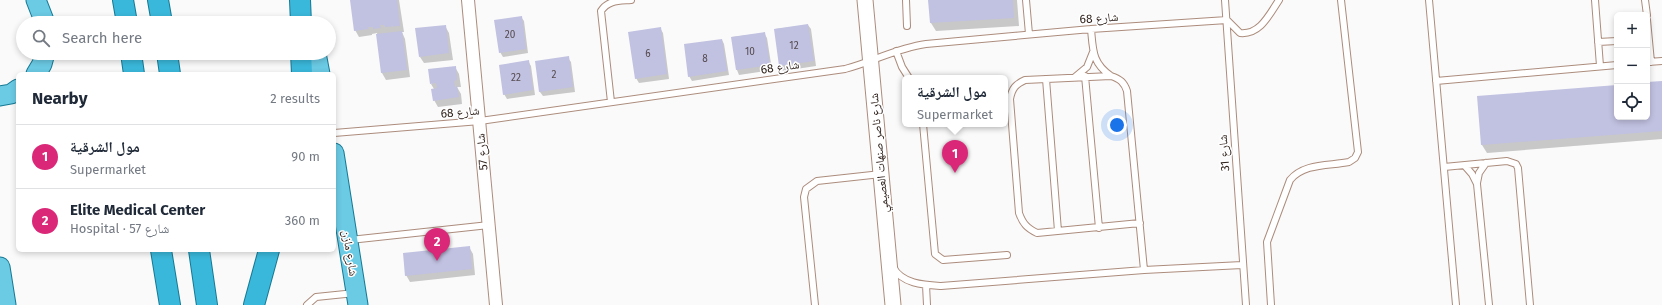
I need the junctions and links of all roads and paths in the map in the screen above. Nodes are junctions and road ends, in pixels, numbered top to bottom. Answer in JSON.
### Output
{"nodes":[{"id":1,"x":36,"y":0,"type":"edge"},
{"id":2,"x":123,"y":0,"type":"edge"},
{"id":3,"x":158,"y":0,"type":"edge"},
{"id":4,"x":300,"y":0,"type":"edge"},
{"id":5,"x":306,"y":0,"type":"edge"},
{"id":6,"x":468,"y":0,"type":"edge"},
{"id":7,"x":632,"y":0,"type":"edge"},
{"id":8,"x":865,"y":0,"type":"edge"},
{"id":9,"x":906,"y":0,"type":"edge"},
{"id":10,"x":1026,"y":0,"type":"edge"},
{"id":11,"x":1225,"y":0,"type":"edge"},
{"id":12,"x":1279,"y":0,"type":"edge"},
{"id":13,"x":1341,"y":0,"type":"edge"},
{"id":14,"x":1429,"y":0,"type":"edge"},
{"id":15,"x":1595,"y":0,"type":"edge"},
{"id":16,"x":1645,"y":0,"type":"edge"},
{"id":17,"x":1646,"y":12,"type":"edge"},
{"id":18,"x":42,"y":16,"type":"edge"},
{"id":19,"x":125,"y":16,"type":"edge"},
{"id":20,"x":161,"y":16,"type":"edge"},
{"id":21,"x":301,"y":16,"type":"edge"},
{"id":22,"x":309,"y":16,"type":"edge"},
{"id":23,"x":1227,"y":20,"type":"junction"},
{"id":24,"x":907,"y":26,"type":"dead end"},
{"id":25,"x":1091,"y":29,"type":"junction"},
{"id":26,"x":1029,"y":34,"type":"junction"},
{"id":27,"x":1614,"y":40,"type":"edge"},
{"id":28,"x":1598,"y":42,"type":"junction"},
{"id":29,"x":896,"y":51,"type":"junction"},
{"id":30,"x":1093,"y":52,"type":"junction"},
{"id":31,"x":43,"y":60,"type":"edge"},
{"id":32,"x":132,"y":60,"type":"edge"},
{"id":33,"x":168,"y":60,"type":"edge"},
{"id":34,"x":301,"y":60,"type":"edge"},
{"id":35,"x":317,"y":60,"type":"edge"},
{"id":36,"x":870,"y":61,"type":"junction"},
{"id":37,"x":1662,"y":61,"type":"edge"},
{"id":38,"x":1650,"y":62,"type":"edge"},
{"id":39,"x":1614,"y":65,"type":"edge"},
{"id":40,"x":1600,"y":66,"type":"junction"},
{"id":41,"x":37,"y":72,"type":"edge"},
{"id":42,"x":134,"y":72,"type":"edge"},
{"id":43,"x":170,"y":72,"type":"edge"},
{"id":44,"x":302,"y":72,"type":"edge"},
{"id":45,"x":320,"y":72,"type":"edge"},
{"id":46,"x":907,"y":75,"type":"edge"},
{"id":47,"x":1085,"y":76,"type":"junction"},
{"id":48,"x":1111,"y":76,"type":"junction"},
{"id":49,"x":1075,"y":77,"type":"junction"},
{"id":50,"x":1046,"y":79,"type":"junction"},
{"id":51,"x":1436,"y":80,"type":"junction"},
{"id":52,"x":16,"y":90,"type":"edge"},
{"id":53,"x":0,"y":96,"type":"edge"},
{"id":54,"x":611,"y":102,"type":"junction"},
{"id":55,"x":480,"y":121,"type":"junction"},
{"id":56,"x":923,"y":127,"type":"edge"},
{"id":57,"x":336,"y":133,"type":"edge"},
{"id":58,"x":1486,"y":163,"type":"junction"},
{"id":59,"x":336,"y":165,"type":"edge"},
{"id":60,"x":1464,"y":166,"type":"junction"},
{"id":61,"x":1444,"y":168,"type":"junction"},
{"id":62,"x":881,"y":174,"type":"junction"},
{"id":63,"x":1477,"y":184,"type":"junction"},
{"id":64,"x":1140,"y":223,"type":"junction"},
{"id":65,"x":489,"y":225,"type":"junction"},
{"id":66,"x":1099,"y":228,"type":"junction"},
{"id":67,"x":1058,"y":231,"type":"junction"},
{"id":68,"x":348,"y":240,"type":"junction"},
{"id":69,"x":161,"y":252,"type":"edge"},
{"id":70,"x":198,"y":252,"type":"edge"},
{"id":71,"x":268,"y":252,"type":"edge"},
{"id":72,"x":1007,"y":255,"type":"dead end"},
{"id":73,"x":889,"y":258,"type":"junction"},
{"id":74,"x":1242,"y":265,"type":"junction"},
{"id":75,"x":0,"y":267,"type":"edge"},
{"id":76,"x":1144,"y":270,"type":"junction"},
{"id":77,"x":926,"y":285,"type":"junction"},
{"id":78,"x":357,"y":299,"type":"edge"},
{"id":79,"x":6,"y":305,"type":"edge"},
{"id":80,"x":170,"y":305,"type":"edge"},
{"id":81,"x":207,"y":305,"type":"edge"},
{"id":82,"x":254,"y":305,"type":"edge"},
{"id":83,"x":307,"y":305,"type":"edge"},
{"id":84,"x":496,"y":305,"type":"edge"},
{"id":85,"x":815,"y":305,"type":"edge"},
{"id":86,"x":893,"y":305,"type":"edge"},
{"id":87,"x":927,"y":305,"type":"edge"},
{"id":88,"x":1246,"y":305,"type":"edge"},
{"id":89,"x":1271,"y":305,"type":"edge"},
{"id":90,"x":1456,"y":305,"type":"edge"},
{"id":91,"x":1489,"y":305,"type":"edge"},
{"id":92,"x":1530,"y":305,"type":"edge"}],
"edges":[{"from":1,"to":18,"type":"main road"},
{"from":2,"to":19,"type":"highway"},
{"from":3,"to":20,"type":"highway"},
{"from":4,"to":21,"type":"highway"},
{"from":5,"to":22,"type":"main road"},
{"from":6,"to":55,"type":"street","name":"شارع 57"},
{"from":7,"to":54,"type":"lane"},
{"from":8,"to":36,"type":"street","name":"شارع ناصر صنهات العصيمي"},
{"from":9,"to":24,"type":"lane"},
{"from":10,"to":26,"type":"lane"},
{"from":11,"to":23,"type":"lane","name":"شارع 31"},
{"from":12,"to":23,"type":"lane"},
{"from":13,"to":89,"type":"lane"},
{"from":14,"to":51,"type":"lane"},
{"from":15,"to":28,"type":"lane"},
{"from":16,"to":17,"type":"lane"},
{"from":23,"to":25,"type":"lane","name":"شارع 68"},
{"from":23,"to":74,"type":"lane","name":"شارع 31"},
{"from":25,"to":26,"type":"lane","name":"شارع 68"},
{"from":25,"to":30,"type":"lane"},
{"from":26,"to":29,"type":"lane","name":"شارع 68"},
{"from":27,"to":28,"type":"lane"},
{"from":28,"to":40,"type":"lane"},
{"from":29,"to":36,"type":"lane","name":"شارع 68"},
{"from":29,"to":46,"type":"lane"},
{"from":30,"to":48,"type":"lane"},
{"from":30,"to":49,"type":"lane"},
{"from":31,"to":41,"type":"main road"},
{"from":32,"to":42,"type":"highway"},
{"from":33,"to":43,"type":"highway"},
{"from":34,"to":44,"type":"highway"},
{"from":35,"to":45,"type":"main road"},
{"from":36,"to":54,"type":"lane","name":"شارع 68"},
{"from":36,"to":62,"type":"street","name":"شارع ناصر صنهات العصيمي"},
{"from":37,"to":38,"type":"lane"},
{"from":39,"to":40,"type":"lane"},
{"from":40,"to":51,"type":"lane"},
{"from":47,"to":48,"type":"lane"},
{"from":47,"to":49,"type":"lane"},
{"from":47,"to":66,"type":"lane"},
{"from":48,"to":64,"type":"lane"},
{"from":49,"to":50,"type":"lane"},
{"from":50,"to":67,"type":"lane"},
{"from":50,"to":67,"type":"lane"},
{"from":51,"to":61,"type":"lane"},
{"from":52,"to":53,"type":"main road"},
{"from":54,"to":55,"type":"lane","name":"شارع 68"},
{"from":55,"to":57,"type":"lane","name":"شارع 68"},
{"from":55,"to":65,"type":"street","name":"شارع 57"},
{"from":56,"to":72,"type":"lane"},
{"from":58,"to":60,"type":"lane"},
{"from":58,"to":63,"type":"lane"},
{"from":58,"to":92,"type":"lane"},
{"from":59,"to":68,"type":"main road","name":"شارع مازن"},
{"from":60,"to":61,"type":"lane"},
{"from":60,"to":63,"type":"lane"},
{"from":61,"to":90,"type":"lane"},
{"from":62,"to":73,"type":"street","name":"شارع ناصر صنهات العصيمي"},
{"from":62,"to":85,"type":"lane"},
{"from":63,"to":91,"type":"lane"},
{"from":64,"to":66,"type":"lane"},
{"from":64,"to":76,"type":"lane"},
{"from":65,"to":68,"type":"lane"},
{"from":65,"to":84,"type":"street","name":"شارع 57"},
{"from":66,"to":67,"type":"lane"},
{"from":68,"to":78,"type":"main road","name":"شارع مازن"},
{"from":69,"to":80,"type":"highway"},
{"from":70,"to":81,"type":"highway"},
{"from":71,"to":82,"type":"highway"},
{"from":73,"to":77,"type":"lane"},
{"from":73,"to":86,"type":"street","name":"شارع ناصر صنهات العصيمي"},
{"from":74,"to":76,"type":"lane"},
{"from":74,"to":88,"type":"lane","name":"شارع 31"},
{"from":75,"to":79,"type":"main road"},
{"from":76,"to":77,"type":"lane"},
{"from":77,"to":87,"type":"lane"},
{"from":78,"to":83,"type":"lane"}]}
